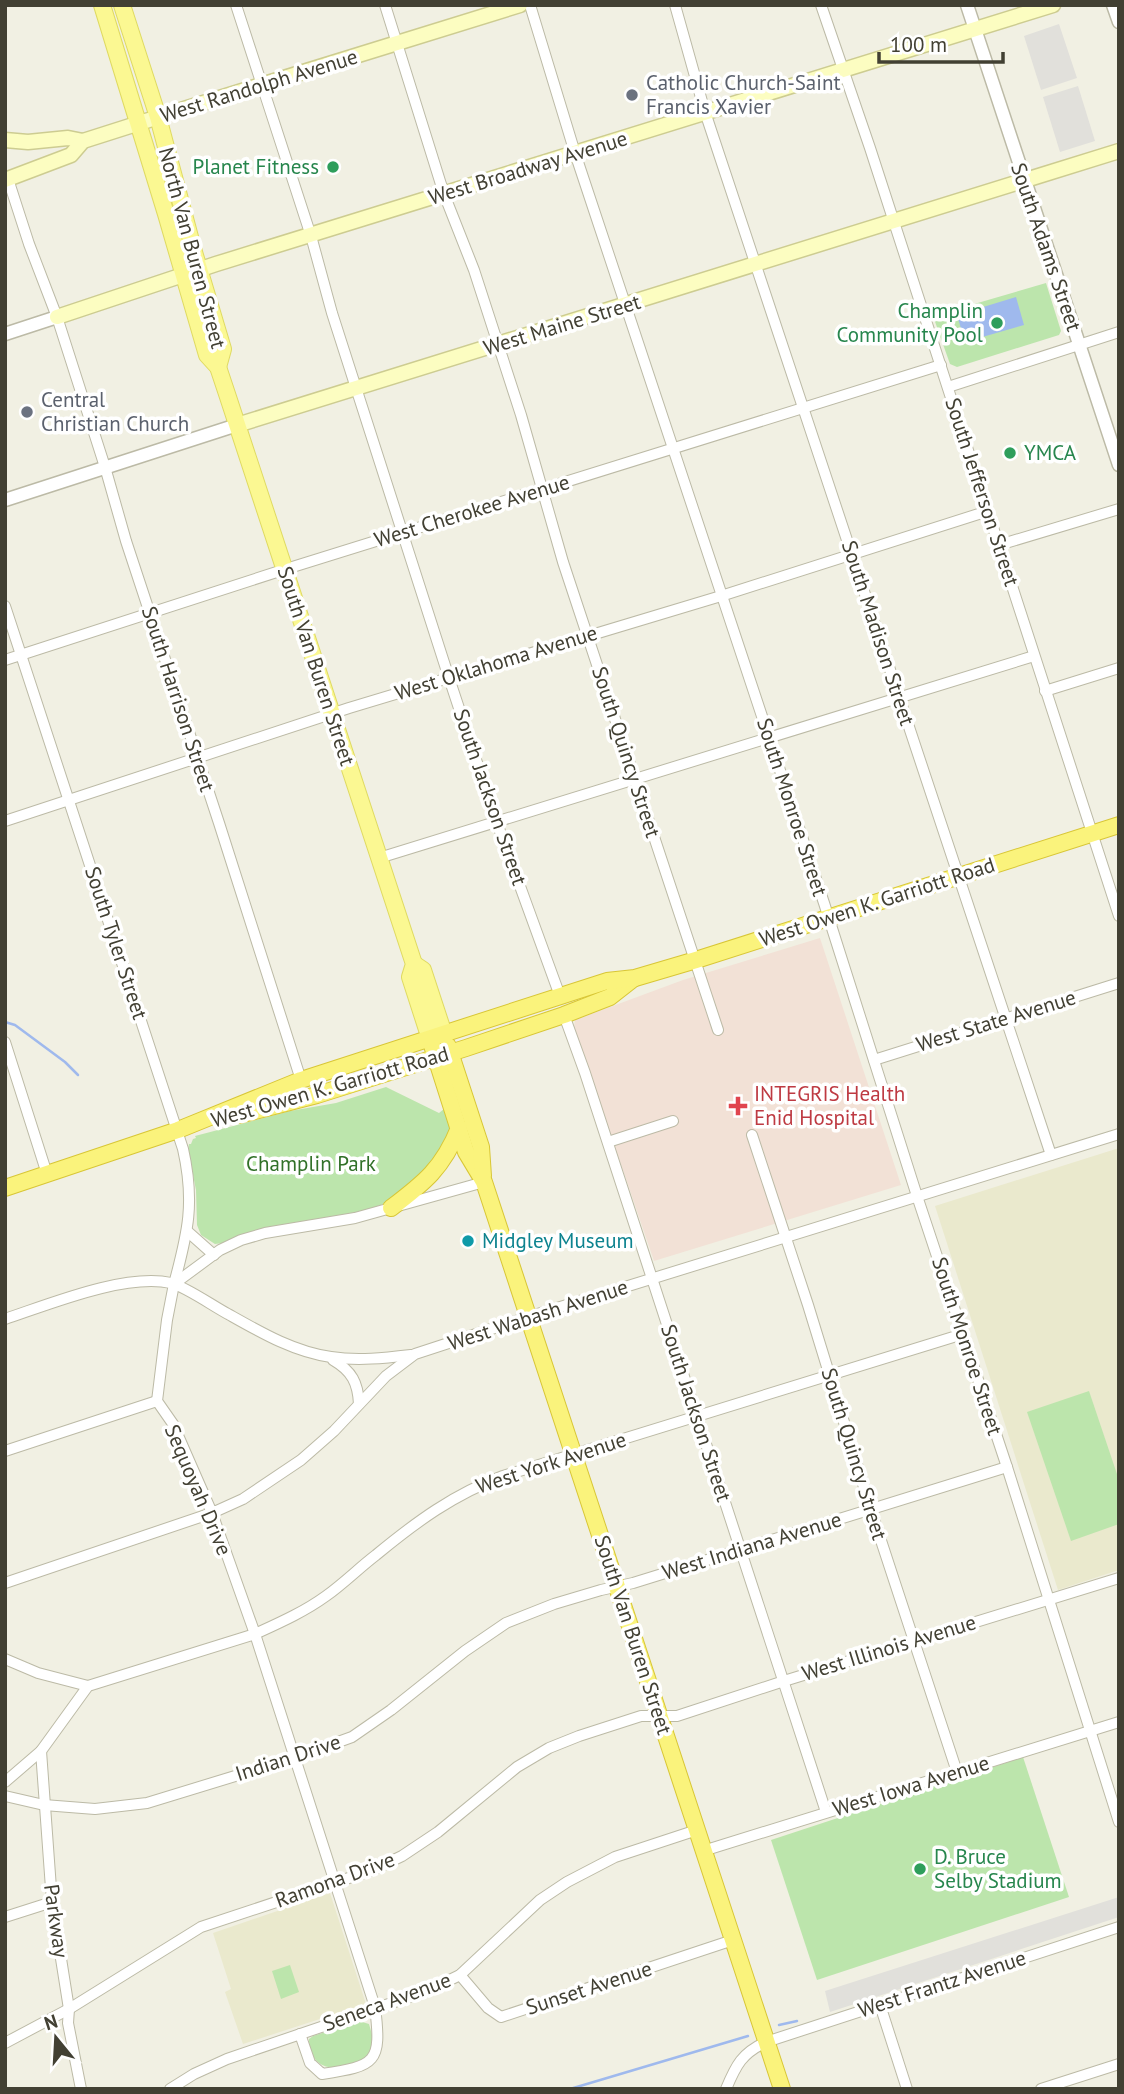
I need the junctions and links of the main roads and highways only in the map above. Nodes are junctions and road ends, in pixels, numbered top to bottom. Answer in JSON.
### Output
{"nodes":[{"id":1,"x":102,"y":5,"type":"edge"},
{"id":2,"x":122,"y":5,"type":"edge"},
{"id":3,"x":520,"y":5,"type":"edge"},
{"id":4,"x":1053,"y":5,"type":"edge"},
{"id":5,"x":158,"y":117,"type":"junction"},
{"id":6,"x":138,"y":123,"type":"junction"},
{"id":7,"x":5,"y":140,"type":"edge"},
{"id":8,"x":83,"y":141,"type":"junction"},
{"id":9,"x":1119,"y":151,"type":"edge"},
{"id":10,"x":7,"y":179,"type":"edge"},
{"id":11,"x":191,"y":272,"type":"junction"},
{"id":12,"x":57,"y":317,"type":"road end"},
{"id":13,"x":218,"y":367,"type":"joint"},
{"id":14,"x":237,"y":425,"type":"junction"},
{"id":15,"x":1119,"y":825,"type":"edge"},
{"id":16,"x":635,"y":978,"type":"junction"},
{"id":17,"x":437,"y":1037,"type":"junction"},
{"id":18,"x":443,"y":1056,"type":"junction"},
{"id":19,"x":459,"y":1128,"type":"junction"},
{"id":20,"x":178,"y":1130,"type":"junction"},
{"id":21,"x":484,"y":1182,"type":"junction"},
{"id":22,"x":5,"y":1188,"type":"edge"},
{"id":23,"x":391,"y":1208,"type":"road end"},
{"id":24,"x":782,"y":2089,"type":"edge"}],
"edges":[{"from":1,"to":6,"type":"main road","name":"North Van Buren Street"},
{"from":2,"to":5,"type":"main road","name":"North Van Buren Street"},
{"from":3,"to":5,"type":"main road","name":"West Randolph Avenue"},
{"from":4,"to":11,"type":"main road","name":"West Broadway Avenue"},
{"from":5,"to":6,"type":"main road","name":"West Randolph Avenue"},
{"from":5,"to":11,"type":"main road","name":"North Van Buren Street"},
{"from":6,"to":8,"type":"main road","name":"West Randolph Avenue"},
{"from":6,"to":11,"type":"main road","name":"North Van Buren Street"},
{"from":7,"to":8,"type":"main road"},
{"from":8,"to":10,"type":"main road","name":"West Randolph Avenue"},
{"from":9,"to":14,"type":"main road","name":"West Maine Street"},
{"from":11,"to":12,"type":"main road","name":"West Broadway Avenue"},
{"from":11,"to":13,"type":"main road","name":"North Van Buren Street"},
{"from":13,"to":14,"type":"main road","name":"South Van Buren Street"},
{"from":14,"to":17,"type":"main road","name":"South Van Buren Street"},
{"from":15,"to":16,"type":"highway","name":"West Owen K. Garriott Road"},
{"from":16,"to":17,"type":"highway","name":"West Owen K. Garriott Road"},
{"from":16,"to":18,"type":"highway","name":"West Owen K. Garriott Road"},
{"from":17,"to":18,"type":"highway","name":"South Van Buren Street"},
{"from":17,"to":20,"type":"highway","name":"West Owen K. Garriott Road"},
{"from":18,"to":19,"type":"highway","name":"South Van Buren Street"},
{"from":18,"to":20,"type":"highway","name":"West Owen K. Garriott Road"},
{"from":18,"to":21,"type":"highway","name":"South Van Buren Street"},
{"from":19,"to":21,"type":"highway","name":"South Van Buren Street"},
{"from":19,"to":23,"type":"highway"},
{"from":20,"to":22,"type":"highway","name":"West Owen K. Garriott Road"},
{"from":21,"to":24,"type":"highway","name":"South Van Buren Street"}]}
